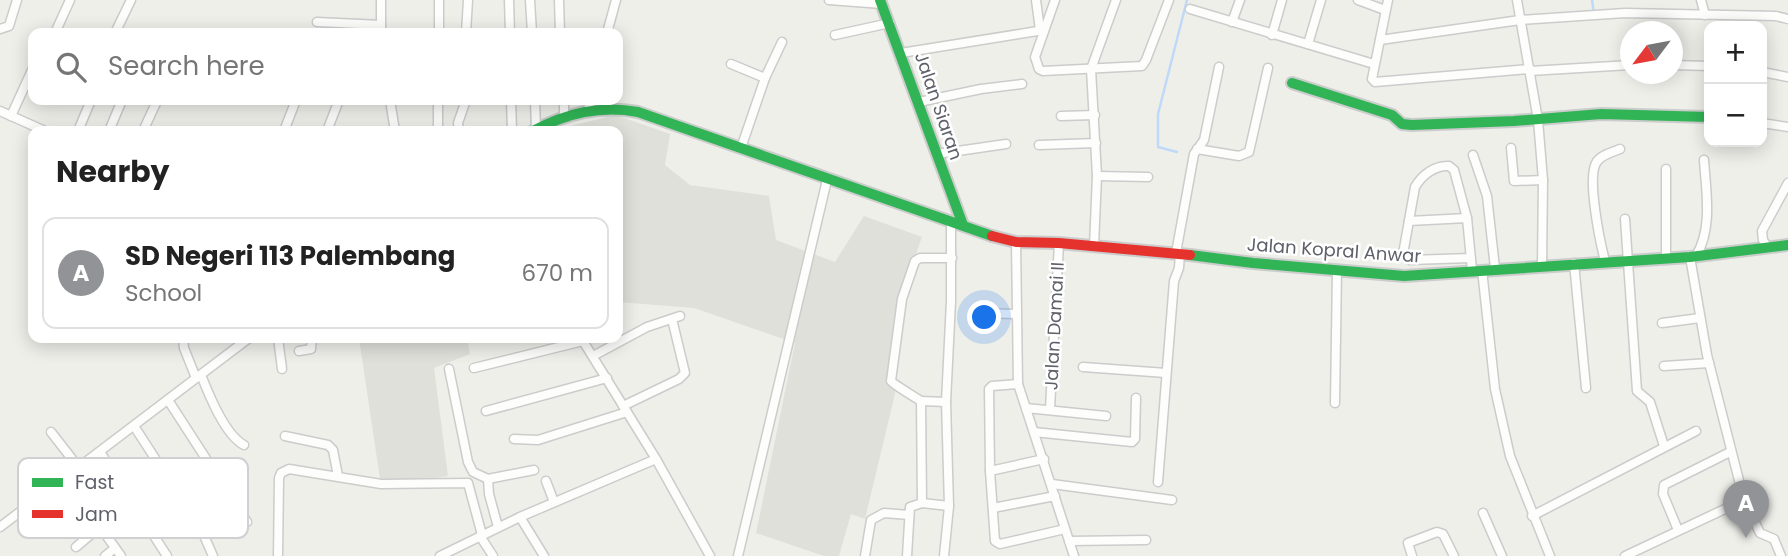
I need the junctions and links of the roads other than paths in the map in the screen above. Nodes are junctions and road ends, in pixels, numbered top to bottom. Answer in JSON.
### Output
{"nodes":[{"id":1,"x":16,"y":0,"type":"edge"},
{"id":2,"x":70,"y":0,"type":"edge"},
{"id":3,"x":131,"y":0,"type":"edge"},
{"id":4,"x":381,"y":0,"type":"edge"},
{"id":5,"x":439,"y":0,"type":"edge"},
{"id":6,"x":468,"y":0,"type":"edge"},
{"id":7,"x":509,"y":0,"type":"edge"},
{"id":8,"x":530,"y":0,"type":"edge"},
{"id":9,"x":559,"y":0,"type":"edge"},
{"id":10,"x":616,"y":0,"type":"edge"},
{"id":11,"x":829,"y":0,"type":"edge"},
{"id":12,"x":1036,"y":0,"type":"edge"},
{"id":13,"x":1055,"y":0,"type":"edge"},
{"id":14,"x":1116,"y":0,"type":"edge"},
{"id":15,"x":1169,"y":0,"type":"edge"},
{"id":16,"x":1240,"y":0,"type":"edge"},
{"id":17,"x":1282,"y":0,"type":"edge"},
{"id":18,"x":1321,"y":0,"type":"edge"},
{"id":19,"x":1358,"y":0,"type":"edge"},
{"id":20,"x":1388,"y":0,"type":"edge"},
{"id":21,"x":1517,"y":0,"type":"edge"},
{"id":22,"x":1701,"y":0,"type":"edge"},
{"id":23,"x":881,"y":2,"type":"edge"},
{"id":24,"x":1189,"y":9,"type":"dead end"},
{"id":25,"x":1385,"y":10,"type":"junction"},
{"id":26,"x":1705,"y":15,"type":"junction"},
{"id":27,"x":1788,"y":19,"type":"edge"},
{"id":28,"x":1520,"y":20,"type":"junction"},
{"id":29,"x":317,"y":22,"type":"dead end"},
{"id":30,"x":1232,"y":22,"type":"junction"},
{"id":31,"x":890,"y":23,"type":"junction"},
{"id":32,"x":57,"y":28,"type":"edge"},
{"id":33,"x":117,"y":28,"type":"edge"},
{"id":34,"x":372,"y":28,"type":"edge"},
{"id":35,"x":381,"y":28,"type":"edge"},
{"id":36,"x":439,"y":28,"type":"edge"},
{"id":37,"x":466,"y":28,"type":"edge"},
{"id":38,"x":510,"y":28,"type":"edge"},
{"id":39,"x":532,"y":28,"type":"edge"},
{"id":40,"x":560,"y":28,"type":"edge"},
{"id":41,"x":608,"y":28,"type":"edge"},
{"id":42,"x":0,"y":29,"type":"edge"},
{"id":43,"x":1042,"y":30,"type":"junction"},
{"id":44,"x":835,"y":35,"type":"dead end"},
{"id":45,"x":1272,"y":35,"type":"junction"},
{"id":46,"x":1380,"y":40,"type":"junction"},
{"id":47,"x":782,"y":42,"type":"dead end"},
{"id":48,"x":1308,"y":44,"type":"junction"},
{"id":49,"x":901,"y":53,"type":"junction"},
{"id":50,"x":731,"y":64,"type":"dead end"},
{"id":51,"x":1374,"y":64,"type":"junction"},
{"id":52,"x":1683,"y":65,"type":"edge"},
{"id":53,"x":1620,"y":66,"type":"edge"},
{"id":54,"x":1704,"y":66,"type":"edge"},
{"id":55,"x":1219,"y":67,"type":"dead end"},
{"id":56,"x":1268,"y":68,"type":"dead end"},
{"id":57,"x":1091,"y":69,"type":"junction"},
{"id":58,"x":1530,"y":70,"type":"junction"},
{"id":59,"x":1767,"y":73,"type":"edge"},
{"id":60,"x":1788,"y":77,"type":"edge"},
{"id":61,"x":765,"y":78,"type":"junction"},
{"id":62,"x":28,"y":79,"type":"edge"},
{"id":63,"x":1292,"y":83,"type":"dead end"},
{"id":64,"x":1022,"y":84,"type":"dead end"},
{"id":65,"x":919,"y":102,"type":"junction"},
{"id":66,"x":89,"y":105,"type":"edge"},
{"id":67,"x":120,"y":105,"type":"edge"},
{"id":68,"x":155,"y":105,"type":"edge"},
{"id":69,"x":294,"y":105,"type":"edge"},
{"id":70,"x":337,"y":105,"type":"edge"},
{"id":71,"x":391,"y":105,"type":"edge"},
{"id":72,"x":438,"y":105,"type":"edge"},
{"id":73,"x":464,"y":105,"type":"edge"},
{"id":74,"x":511,"y":105,"type":"edge"},
{"id":75,"x":535,"y":105,"type":"edge"},
{"id":76,"x":564,"y":105,"type":"edge"},
{"id":77,"x":589,"y":105,"type":"edge"},
{"id":78,"x":0,"y":111,"type":"edge"},
{"id":79,"x":1095,"y":115,"type":"junction"},
{"id":80,"x":11,"y":116,"type":"junction"},
{"id":81,"x":1061,"y":116,"type":"dead end"},
{"id":82,"x":1704,"y":117,"type":"edge"},
{"id":83,"x":564,"y":118,"type":"junction"},
{"id":84,"x":1538,"y":120,"type":"junction"},
{"id":85,"x":1767,"y":124,"type":"edge"},
{"id":86,"x":34,"y":126,"type":"edge"},
{"id":87,"x":80,"y":126,"type":"edge"},
{"id":88,"x":110,"y":126,"type":"edge"},
{"id":89,"x":145,"y":126,"type":"edge"},
{"id":90,"x":286,"y":126,"type":"edge"},
{"id":91,"x":329,"y":126,"type":"edge"},
{"id":92,"x":394,"y":126,"type":"edge"},
{"id":93,"x":438,"y":126,"type":"edge"},
{"id":94,"x":458,"y":126,"type":"edge"},
{"id":95,"x":512,"y":126,"type":"edge"},
{"id":96,"x":534,"y":126,"type":"edge"},
{"id":97,"x":544,"y":126,"type":"edge"},
{"id":98,"x":1788,"y":127,"type":"edge"},
{"id":99,"x":1096,"y":143,"type":"junction"},
{"id":100,"x":1006,"y":144,"type":"dead end"},
{"id":101,"x":1039,"y":145,"type":"dead end"},
{"id":102,"x":741,"y":148,"type":"junction"},
{"id":103,"x":1511,"y":148,"type":"dead end"},
{"id":104,"x":1197,"y":149,"type":"junction"},
{"id":105,"x":1620,"y":149,"type":"dead end"},
{"id":106,"x":937,"y":154,"type":"junction"},
{"id":107,"x":1473,"y":155,"type":"dead end"},
{"id":108,"x":1704,"y":160,"type":"dead end"},
{"id":109,"x":1666,"y":169,"type":"dead end"},
{"id":110,"x":1097,"y":176,"type":"junction"},
{"id":111,"x":1148,"y":177,"type":"dead end"},
{"id":112,"x":827,"y":180,"type":"junction"},
{"id":113,"x":1543,"y":180,"type":"junction"},
{"id":114,"x":1788,"y":183,"type":"edge"},
{"id":115,"x":1467,"y":218,"type":"junction"},
{"id":116,"x":1625,"y":219,"type":"dead end"},
{"id":117,"x":951,"y":221,"type":"junction"},
{"id":118,"x":1409,"y":221,"type":"junction"},
{"id":119,"x":963,"y":225,"type":"junction"},
{"id":120,"x":1016,"y":242,"type":"junction"},
{"id":121,"x":1059,"y":243,"type":"junction"},
{"id":122,"x":1788,"y":245,"type":"edge"},
{"id":123,"x":1094,"y":246,"type":"junction"},
{"id":124,"x":1768,"y":248,"type":"junction"},
{"id":125,"x":1178,"y":253,"type":"junction"},
{"id":126,"x":1693,"y":257,"type":"junction"},
{"id":127,"x":952,"y":258,"type":"junction"},
{"id":128,"x":1666,"y":258,"type":"junction"},
{"id":129,"x":1627,"y":260,"type":"junction"},
{"id":130,"x":1605,"y":261,"type":"junction"},
{"id":131,"x":1574,"y":263,"type":"junction"},
{"id":132,"x":1542,"y":265,"type":"junction"},
{"id":133,"x":1475,"y":266,"type":"junction"},
{"id":134,"x":1495,"y":268,"type":"junction"},
{"id":135,"x":1337,"y":270,"type":"junction"},
{"id":136,"x":977,"y":313,"type":"dead end"},
{"id":137,"x":1016,"y":314,"type":"junction"},
{"id":138,"x":1700,"y":318,"type":"junction"},
{"id":139,"x":1662,"y":323,"type":"dead end"},
{"id":140,"x":623,"y":340,"type":"edge"},
{"id":141,"x":184,"y":343,"type":"edge"},
{"id":142,"x":243,"y":343,"type":"edge"},
{"id":143,"x":279,"y":343,"type":"edge"},
{"id":144,"x":312,"y":343,"type":"edge"},
{"id":145,"x":574,"y":343,"type":"edge"},
{"id":146,"x":583,"y":343,"type":"edge"},
{"id":147,"x":617,"y":343,"type":"edge"},
{"id":148,"x":299,"y":351,"type":"dead end"},
{"id":149,"x":593,"y":356,"type":"junction"},
{"id":150,"x":1709,"y":363,"type":"junction"},
{"id":151,"x":1664,"y":366,"type":"dead end"},
{"id":152,"x":1083,"y":367,"type":"dead end"},
{"id":153,"x":474,"y":368,"type":"dead end"},
{"id":154,"x":282,"y":369,"type":"dead end"},
{"id":155,"x":449,"y":369,"type":"dead end"},
{"id":156,"x":1166,"y":373,"type":"junction"},
{"id":157,"x":199,"y":377,"type":"junction"},
{"id":158,"x":607,"y":378,"type":"junction"},
{"id":159,"x":1018,"y":384,"type":"junction"},
{"id":160,"x":1586,"y":388,"type":"dead end"},
{"id":161,"x":1136,"y":398,"type":"dead end"},
{"id":162,"x":168,"y":400,"type":"junction"},
{"id":163,"x":921,"y":401,"type":"junction"},
{"id":164,"x":946,"y":402,"type":"junction"},
{"id":165,"x":1335,"y":403,"type":"dead end"},
{"id":166,"x":1026,"y":408,"type":"junction"},
{"id":167,"x":625,"y":409,"type":"junction"},
{"id":168,"x":1050,"y":410,"type":"junction"},
{"id":169,"x":486,"y":411,"type":"dead end"},
{"id":170,"x":1106,"y":416,"type":"dead end"},
{"id":171,"x":134,"y":426,"type":"junction"},
{"id":172,"x":1696,"y":431,"type":"dead end"},
{"id":173,"x":51,"y":432,"type":"dead end"},
{"id":174,"x":1034,"y":432,"type":"junction"},
{"id":175,"x":285,"y":436,"type":"dead end"},
{"id":176,"x":514,"y":439,"type":"dead end"},
{"id":177,"x":244,"y":445,"type":"dead end"},
{"id":178,"x":1664,"y":446,"type":"junction"},
{"id":179,"x":100,"y":452,"type":"junction"},
{"id":180,"x":1730,"y":452,"type":"junction"},
{"id":181,"x":71,"y":458,"type":"edge"},
{"id":182,"x":92,"y":458,"type":"edge"},
{"id":183,"x":104,"y":458,"type":"edge"},
{"id":184,"x":155,"y":458,"type":"edge"},
{"id":185,"x":206,"y":458,"type":"edge"},
{"id":186,"x":656,"y":459,"type":"junction"},
{"id":187,"x":1044,"y":459,"type":"junction"},
{"id":188,"x":534,"y":470,"type":"dead end"},
{"id":189,"x":990,"y":471,"type":"junction"},
{"id":190,"x":338,"y":476,"type":"junction"},
{"id":191,"x":488,"y":479,"type":"junction"},
{"id":192,"x":546,"y":481,"type":"dead end"},
{"id":193,"x":1158,"y":482,"type":"dead end"},
{"id":194,"x":1052,"y":484,"type":"junction"},
{"id":195,"x":1055,"y":496,"type":"junction"},
{"id":196,"x":1172,"y":500,"type":"dead end"},
{"id":197,"x":1744,"y":500,"type":"junction"},
{"id":198,"x":554,"y":502,"type":"junction"},
{"id":199,"x":922,"y":503,"type":"junction"},
{"id":200,"x":949,"y":506,"type":"junction"},
{"id":201,"x":993,"y":508,"type":"junction"},
{"id":202,"x":18,"y":513,"type":"edge"},
{"id":203,"x":1483,"y":513,"type":"dead end"},
{"id":204,"x":909,"y":514,"type":"junction"},
{"id":205,"x":1532,"y":516,"type":"junction"},
{"id":206,"x":520,"y":517,"type":"junction"},
{"id":207,"x":0,"y":527,"type":"edge"},
{"id":208,"x":498,"y":527,"type":"junction"},
{"id":209,"x":1065,"y":529,"type":"junction"},
{"id":210,"x":1678,"y":530,"type":"junction"},
{"id":211,"x":482,"y":535,"type":"junction"},
{"id":212,"x":87,"y":538,"type":"edge"},
{"id":213,"x":155,"y":538,"type":"edge"},
{"id":214,"x":205,"y":538,"type":"edge"},
{"id":215,"x":1146,"y":540,"type":"dead end"},
{"id":216,"x":1069,"y":541,"type":"junction"},
{"id":217,"x":76,"y":547,"type":"dead end"},
{"id":218,"x":118,"y":552,"type":"edge"},
{"id":219,"x":105,"y":556,"type":"edge"},
{"id":220,"x":167,"y":556,"type":"edge"},
{"id":221,"x":213,"y":556,"type":"edge"},
{"id":222,"x":278,"y":556,"type":"edge"},
{"id":223,"x":440,"y":556,"type":"edge"},
{"id":224,"x":493,"y":556,"type":"edge"},
{"id":225,"x":544,"y":556,"type":"edge"},
{"id":226,"x":710,"y":556,"type":"edge"},
{"id":227,"x":738,"y":556,"type":"edge"},
{"id":228,"x":865,"y":556,"type":"edge"},
{"id":229,"x":907,"y":556,"type":"edge"},
{"id":230,"x":944,"y":556,"type":"edge"},
{"id":231,"x":1074,"y":556,"type":"edge"},
{"id":232,"x":1412,"y":556,"type":"edge"},
{"id":233,"x":1454,"y":556,"type":"edge"},
{"id":234,"x":1502,"y":556,"type":"edge"},
{"id":235,"x":1550,"y":556,"type":"edge"},
{"id":236,"x":1625,"y":556,"type":"edge"},
{"id":237,"x":1781,"y":556,"type":"edge"}],
"edges":[{"from":1,"to":42,"type":"street"},
{"from":2,"to":32,"type":"street"},
{"from":3,"to":33,"type":"street"},
{"from":4,"to":35,"type":"street"},
{"from":5,"to":36,"type":"street"},
{"from":6,"to":37,"type":"street"},
{"from":7,"to":38,"type":"street"},
{"from":8,"to":39,"type":"street"},
{"from":9,"to":40,"type":"street"},
{"from":10,"to":41,"type":"street"},
{"from":11,"to":23,"type":"street"},
{"from":12,"to":43,"type":"street"},
{"from":13,"to":43,"type":"street"},
{"from":14,"to":57,"type":"street"},
{"from":15,"to":57,"type":"street"},
{"from":16,"to":30,"type":"street"},
{"from":17,"to":45,"type":"street"},
{"from":18,"to":48,"type":"street"},
{"from":19,"to":25,"type":"street"},
{"from":20,"to":25,"type":"street"},
{"from":21,"to":28,"type":"street"},
{"from":22,"to":26,"type":"street"},
{"from":23,"to":31,"type":"street","name":"Jalan Siaran"},
{"from":24,"to":30,"type":"street"},
{"from":25,"to":46,"type":"street"},
{"from":26,"to":27,"type":"street"},
{"from":26,"to":28,"type":"street"},
{"from":28,"to":46,"type":"street"},
{"from":28,"to":58,"type":"street"},
{"from":29,"to":34,"type":"street"},
{"from":30,"to":45,"type":"street"},
{"from":31,"to":44,"type":"street"},
{"from":31,"to":49,"type":"street","name":"Jalan Siaran"},
{"from":43,"to":49,"type":"street"},
{"from":43,"to":57,"type":"street"},
{"from":45,"to":48,"type":"street"},
{"from":46,"to":51,"type":"street"},
{"from":47,"to":61,"type":"street"},
{"from":48,"to":51,"type":"street"},
{"from":49,"to":65,"type":"street","name":"Jalan Siaran"},
{"from":50,"to":61,"type":"street"},
{"from":51,"to":58,"type":"street"},
{"from":52,"to":54,"type":"street"},
{"from":53,"to":58,"type":"street"},
{"from":55,"to":104,"type":"street"},
{"from":56,"to":104,"type":"street"},
{"from":57,"to":79,"type":"street"},
{"from":58,"to":84,"type":"street"},
{"from":59,"to":60,"type":"street"},
{"from":61,"to":102,"type":"street"},
{"from":62,"to":80,"type":"street"},
{"from":63,"to":84,"type":"street"},
{"from":64,"to":65,"type":"street"},
{"from":65,"to":106,"type":"street","name":"Jalan Siaran"},
{"from":66,"to":87,"type":"street"},
{"from":67,"to":88,"type":"street"},
{"from":68,"to":89,"type":"street"},
{"from":69,"to":90,"type":"street"},
{"from":70,"to":91,"type":"street"},
{"from":71,"to":92,"type":"street"},
{"from":72,"to":93,"type":"street"},
{"from":73,"to":94,"type":"street"},
{"from":74,"to":95,"type":"street"},
{"from":75,"to":96,"type":"street"},
{"from":76,"to":83,"type":"street"},
{"from":77,"to":83,"type":"street","name":"Jalan Kopral Anwar"},
{"from":77,"to":102,"type":"street","name":"Jalan Kopral Anwar"},
{"from":78,"to":80,"type":"street"},
{"from":79,"to":81,"type":"street"},
{"from":79,"to":99,"type":"street"},
{"from":80,"to":86,"type":"street"},
{"from":82,"to":84,"type":"street"},
{"from":83,"to":97,"type":"street","name":"Jalan Kopral Anwar"},
{"from":84,"to":113,"type":"street"},
{"from":85,"to":98,"type":"street"},
{"from":99,"to":101,"type":"street"},
{"from":99,"to":110,"type":"street"},
{"from":100,"to":106,"type":"street"},
{"from":102,"to":112,"type":"street","name":"Jalan Kopral Anwar"},
{"from":103,"to":113,"type":"street"},
{"from":104,"to":125,"type":"street"},
{"from":105,"to":130,"type":"street"},
{"from":106,"to":119,"type":"street","name":"Jalan Siaran"},
{"from":107,"to":134,"type":"street"},
{"from":108,"to":126,"type":"street"},
{"from":109,"to":128,"type":"street"},
{"from":110,"to":111,"type":"street"},
{"from":110,"to":123,"type":"street"},
{"from":112,"to":117,"type":"street","name":"Jalan Kopral Anwar"},
{"from":112,"to":227,"type":"street"},
{"from":113,"to":132,"type":"street"},
{"from":114,"to":124,"type":"street"},
{"from":115,"to":118,"type":"street"},
{"from":115,"to":118,"type":"street"},
{"from":115,"to":133,"type":"street"},
{"from":116,"to":129,"type":"street"},
{"from":117,"to":119,"type":"street","name":"Jalan Kopral Anwar"},
{"from":117,"to":127,"type":"street"},
{"from":118,"to":133,"type":"street"},
{"from":119,"to":120,"type":"street","name":"Jalan Kopral Anwar"},
{"from":120,"to":121,"type":"street","name":"Jalan Kopral Anwar"},
{"from":120,"to":137,"type":"street"},
{"from":121,"to":123,"type":"street","name":"Jalan Kopral Anwar"},
{"from":121,"to":168,"type":"street","name":"Jalan Damai II"},
{"from":122,"to":124,"type":"street","name":"Jalan Kopral Anwar"},
{"from":123,"to":125,"type":"street","name":"Jalan Kopral Anwar"},
{"from":124,"to":126,"type":"street","name":"Jalan Kopral Anwar"},
{"from":125,"to":135,"type":"street","name":"Jalan Kopral Anwar"},
{"from":125,"to":156,"type":"street"},
{"from":126,"to":128,"type":"street","name":"Jalan Kopral Anwar"},
{"from":126,"to":138,"type":"street"},
{"from":127,"to":163,"type":"street"},
{"from":127,"to":164,"type":"street"},
{"from":128,"to":129,"type":"street","name":"Jalan Kopral Anwar"},
{"from":129,"to":130,"type":"street","name":"Jalan Kopral Anwar"},
{"from":129,"to":178,"type":"street"},
{"from":130,"to":131,"type":"street","name":"Jalan Kopral Anwar"},
{"from":131,"to":132,"type":"street","name":"Jalan Kopral Anwar"},
{"from":131,"to":160,"type":"street"},
{"from":132,"to":134,"type":"street","name":"Jalan Kopral Anwar"},
{"from":133,"to":134,"type":"street","name":"Jalan Kopral Anwar"},
{"from":133,"to":135,"type":"street","name":"Jalan Kopral Anwar"},
{"from":133,"to":205,"type":"street"},
{"from":135,"to":165,"type":"street"},
{"from":136,"to":137,"type":"street"},
{"from":137,"to":159,"type":"street"},
{"from":138,"to":139,"type":"street"},
{"from":138,"to":150,"type":"street"},
{"from":140,"to":167,"type":"street"},
{"from":141,"to":157,"type":"street"},
{"from":142,"to":157,"type":"street"},
{"from":143,"to":154,"type":"street"},
{"from":144,"to":148,"type":"street"},
{"from":145,"to":153,"type":"street"},
{"from":146,"to":149,"type":"street"},
{"from":147,"to":149,"type":"street"},
{"from":149,"to":158,"type":"street"},
{"from":150,"to":151,"type":"street"},
{"from":150,"to":180,"type":"street"},
{"from":152,"to":156,"type":"street"},
{"from":155,"to":191,"type":"street"},
{"from":156,"to":193,"type":"street"},
{"from":157,"to":162,"type":"street"},
{"from":157,"to":177,"type":"street"},
{"from":158,"to":167,"type":"street"},
{"from":158,"to":169,"type":"street"},
{"from":159,"to":166,"type":"street"},
{"from":159,"to":189,"type":"street"},
{"from":161,"to":174,"type":"street"},
{"from":162,"to":171,"type":"street"},
{"from":162,"to":185,"type":"street"},
{"from":163,"to":164,"type":"street"},
{"from":163,"to":199,"type":"street"},
{"from":164,"to":200,"type":"street"},
{"from":166,"to":168,"type":"street"},
{"from":166,"to":174,"type":"street"},
{"from":167,"to":176,"type":"street"},
{"from":167,"to":186,"type":"street"},
{"from":168,"to":170,"type":"street"},
{"from":171,"to":179,"type":"street"},
{"from":171,"to":184,"type":"street"},
{"from":172,"to":178,"type":"street"},
{"from":173,"to":181,"type":"street"},
{"from":174,"to":187,"type":"street"},
{"from":175,"to":190,"type":"street"},
{"from":178,"to":205,"type":"street"},
{"from":179,"to":182,"type":"street"},
{"from":179,"to":183,"type":"street"},
{"from":180,"to":197,"type":"street"},
{"from":180,"to":210,"type":"street"},
{"from":186,"to":198,"type":"street"},
{"from":186,"to":226,"type":"street"},
{"from":187,"to":189,"type":"street"},
{"from":187,"to":194,"type":"street"},
{"from":188,"to":191,"type":"street"},
{"from":189,"to":201,"type":"street"},
{"from":190,"to":211,"type":"street"},
{"from":190,"to":222,"type":"street"},
{"from":191,"to":208,"type":"street"},
{"from":192,"to":198,"type":"street"},
{"from":194,"to":195,"type":"street"},
{"from":194,"to":196,"type":"street"},
{"from":195,"to":201,"type":"street"},
{"from":195,"to":209,"type":"street"},
{"from":197,"to":210,"type":"street"},
{"from":197,"to":237,"type":"street"},
{"from":198,"to":206,"type":"street"},
{"from":199,"to":200,"type":"street"},
{"from":199,"to":204,"type":"street"},
{"from":200,"to":230,"type":"street"},
{"from":201,"to":209,"type":"street"},
{"from":202,"to":207,"type":"street"},
{"from":203,"to":234,"type":"street"},
{"from":204,"to":228,"type":"street"},
{"from":204,"to":229,"type":"street"},
{"from":205,"to":235,"type":"street"},
{"from":206,"to":208,"type":"street"},
{"from":206,"to":225,"type":"street"},
{"from":208,"to":211,"type":"street"},
{"from":209,"to":216,"type":"street"},
{"from":210,"to":236,"type":"street"},
{"from":211,"to":223,"type":"street"},
{"from":211,"to":224,"type":"street"},
{"from":212,"to":217,"type":"street"},
{"from":213,"to":220,"type":"street"},
{"from":214,"to":221,"type":"street"},
{"from":215,"to":216,"type":"street"},
{"from":216,"to":231,"type":"street"},
{"from":218,"to":219,"type":"street"},
{"from":232,"to":233,"type":"street"}]}
